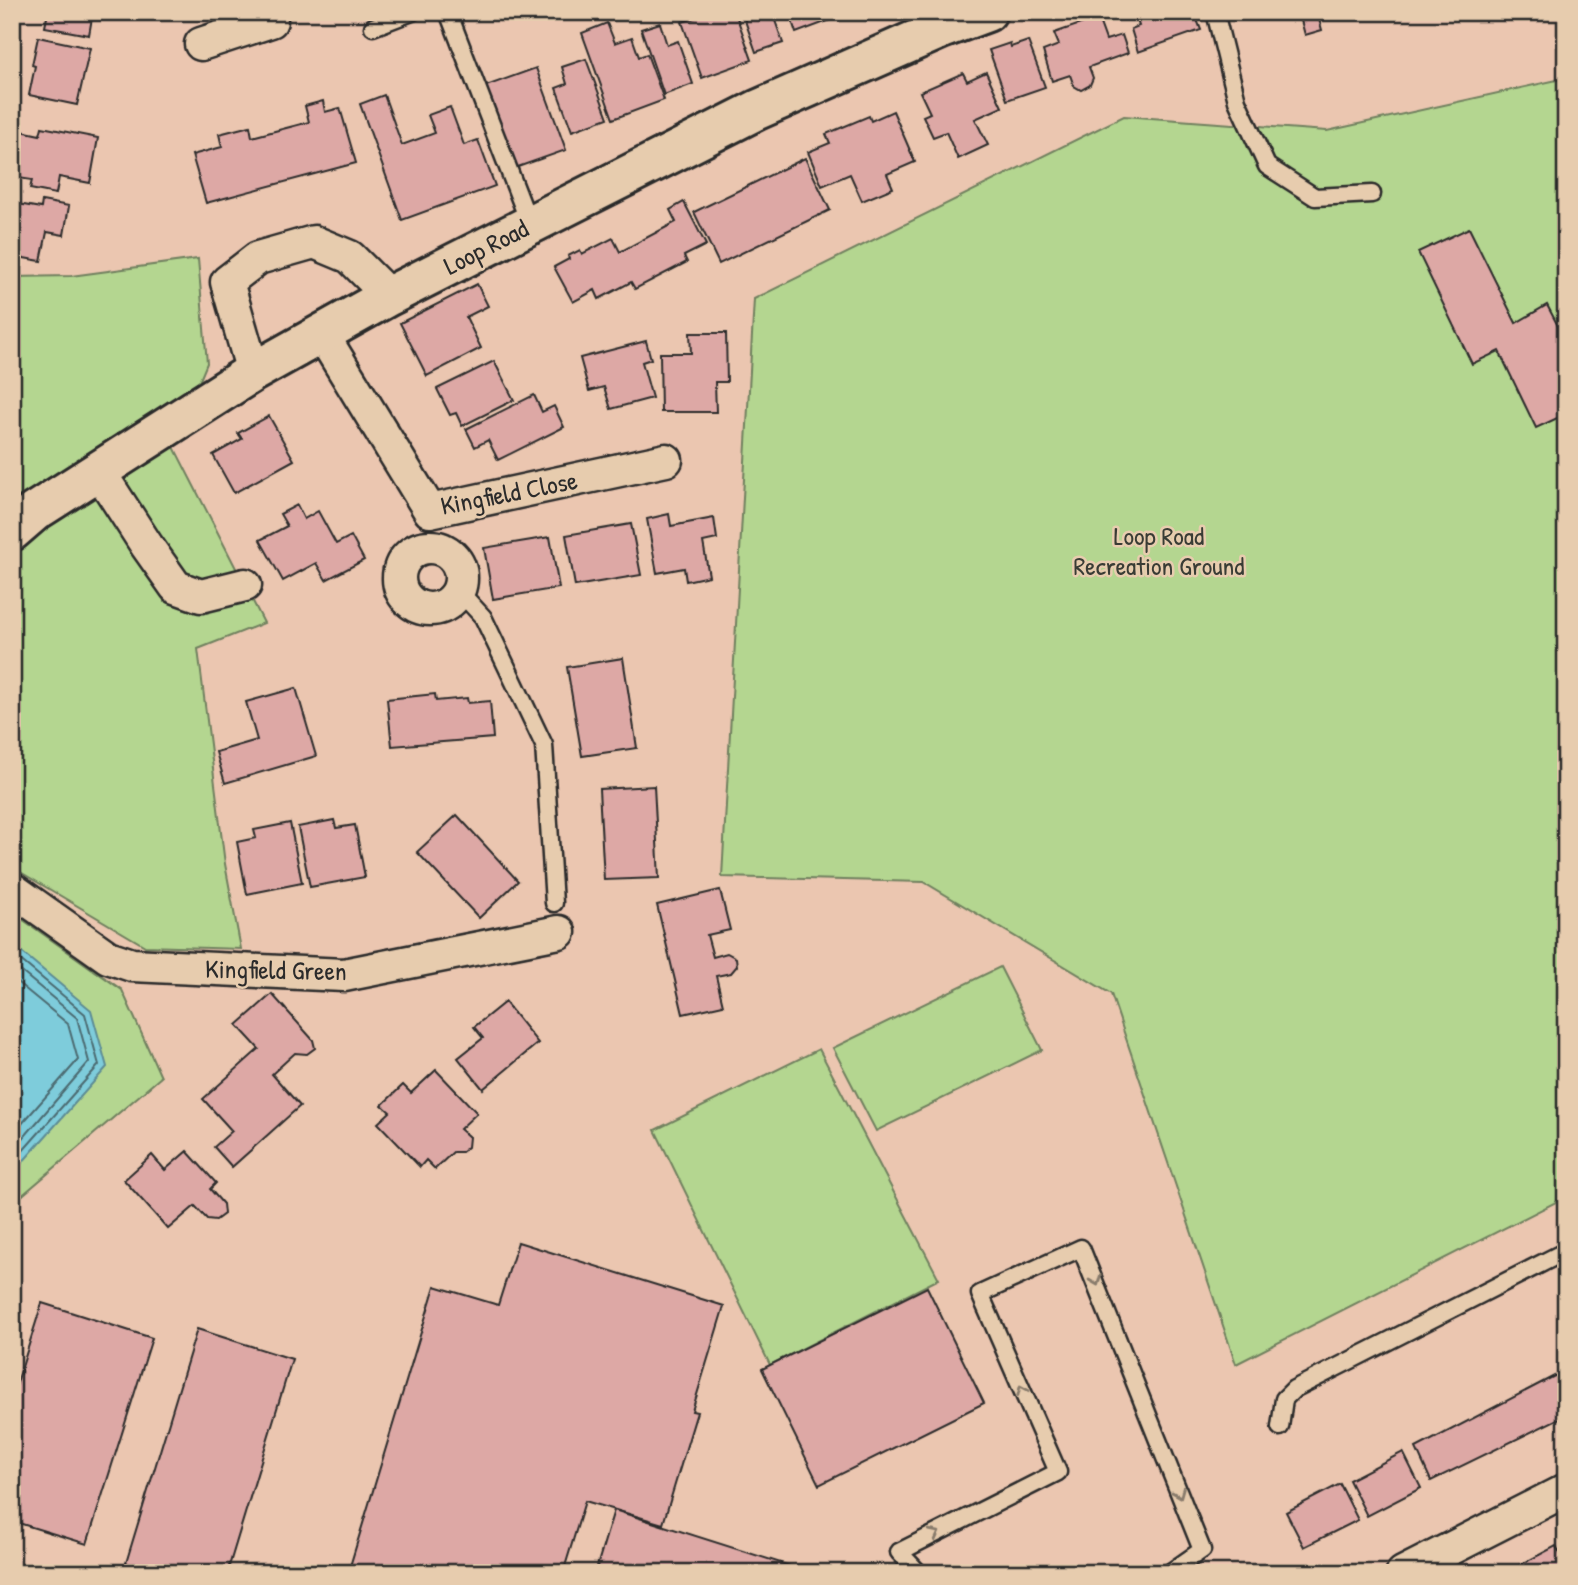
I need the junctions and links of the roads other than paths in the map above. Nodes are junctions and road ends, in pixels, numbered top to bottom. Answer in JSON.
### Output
{"nodes":[{"id":1,"x":270,"y":12,"type":"edge"},
{"id":2,"x":412,"y":12,"type":"edge"},
{"id":3,"x":448,"y":12,"type":"edge"},
{"id":4,"x":987,"y":12,"type":"edge"},
{"id":5,"x":1214,"y":12,"type":"edge"},
{"id":6,"x":373,"y":27,"type":"dead end"},
{"id":7,"x":201,"y":44,"type":"dead end"},
{"id":8,"x":1372,"y":194,"type":"dead end"},
{"id":9,"x":530,"y":225,"type":"junction"},
{"id":10,"x":389,"y":296,"type":"junction"},
{"id":11,"x":321,"y":334,"type":"junction"},
{"id":12,"x":253,"y":372,"type":"junction"},
{"id":13,"x":666,"y":460,"type":"dead end"},
{"id":14,"x":99,"y":471,"type":"junction"},
{"id":15,"x":430,"y":511,"type":"junction"},
{"id":16,"x":12,"y":531,"type":"edge"},
{"id":17,"x":435,"y":547,"type":"junction"},
{"id":18,"x":245,"y":585,"type":"dead end"},
{"id":19,"x":459,"y":591,"type":"junction"},
{"id":20,"x":12,"y":889,"type":"edge"},
{"id":21,"x":556,"y":917,"type":"joint"},
{"id":22,"x":1566,"y":1251,"type":"edge"},
{"id":23,"x":1280,"y":1427,"type":"dead end"},
{"id":24,"x":1566,"y":1490,"type":"edge"},
{"id":25,"x":919,"y":1573,"type":"edge"},
{"id":26,"x":1169,"y":1573,"type":"edge"},
{"id":27,"x":1403,"y":1573,"type":"edge"}],
"edges":[{"from":1,"to":7,"type":"street"},
{"from":2,"to":6,"type":"lane"},
{"from":3,"to":9,"type":"lane"},
{"from":4,"to":9,"type":"main road","name":"Loop Road"},
{"from":5,"to":8,"type":"lane"},
{"from":9,"to":10,"type":"main road","name":"Loop Road"},
{"from":10,"to":11,"type":"main road","name":"Loop Road"},
{"from":10,"to":12,"type":"street"},
{"from":11,"to":12,"type":"main road","name":"Loop Road"},
{"from":11,"to":15,"type":"street","name":"Kingfield Close"},
{"from":12,"to":14,"type":"main road","name":"Loop Road"},
{"from":13,"to":15,"type":"street","name":"Kingfield Close"},
{"from":14,"to":16,"type":"main road","name":"Loop Road"},
{"from":14,"to":18,"type":"street"},
{"from":15,"to":17,"type":"street"},
{"from":17,"to":19,"type":"street","name":"Kingfield Close"},
{"from":17,"to":19,"type":"street","name":"Kingfield Close"},
{"from":19,"to":21,"type":"lane"},
{"from":20,"to":21,"type":"street","name":"Kingfield Green"},
{"from":22,"to":23,"type":"lane"},
{"from":24,"to":27,"type":"street"},
{"from":25,"to":26,"type":"lane","one_way":true}]}
